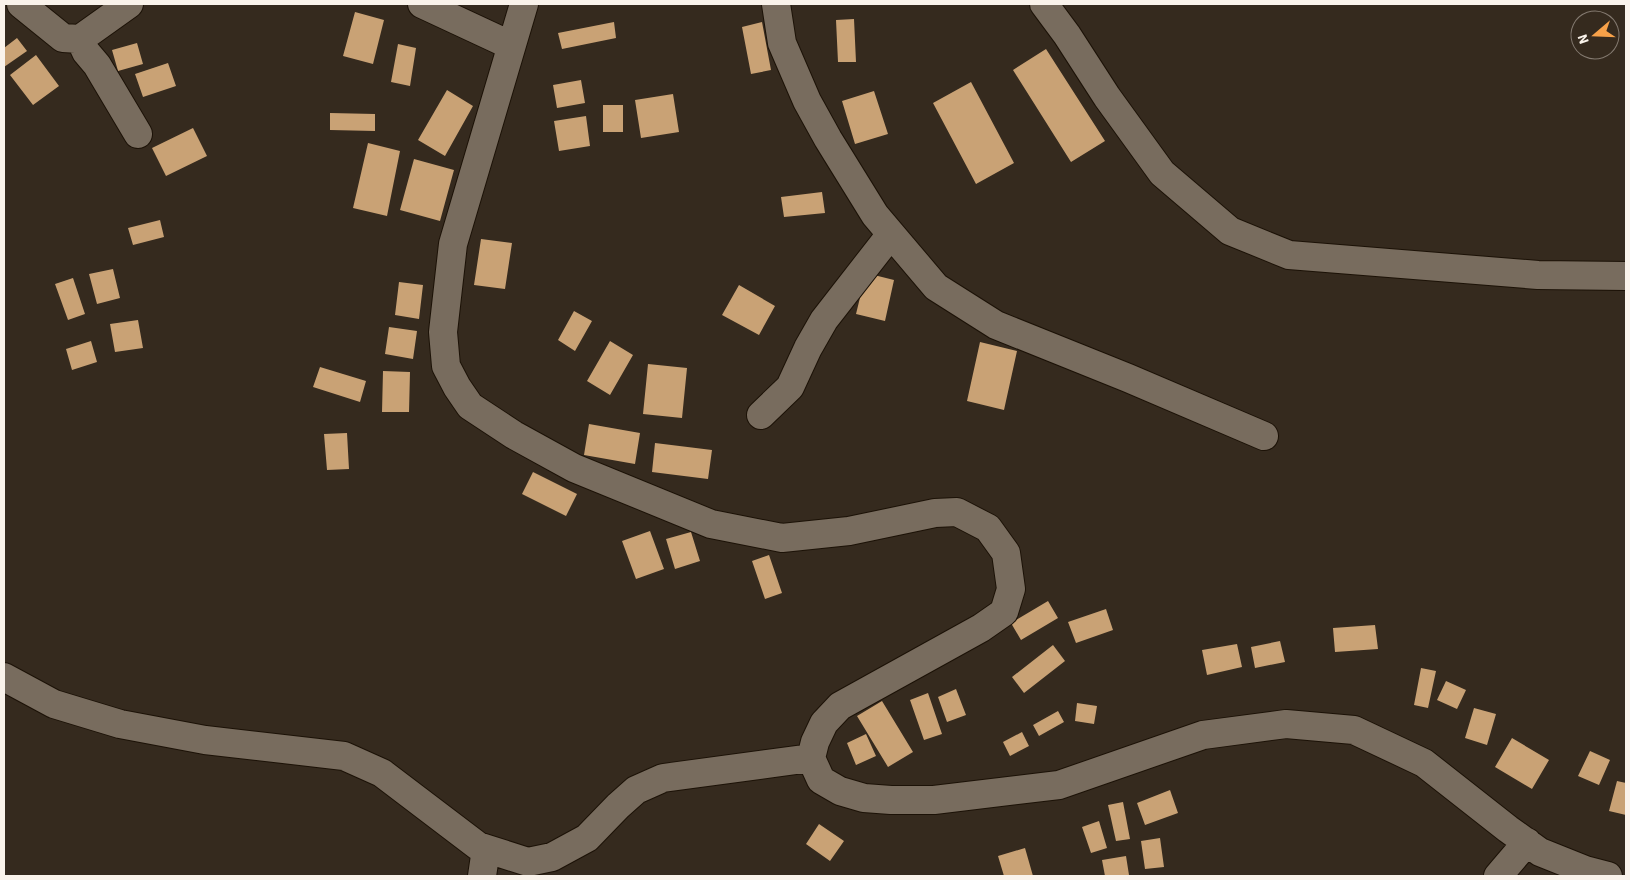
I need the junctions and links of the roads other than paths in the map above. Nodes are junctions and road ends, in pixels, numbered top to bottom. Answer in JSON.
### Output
{"nodes":[{"id":1,"x":21,"y":4,"type":"edge"},
{"id":2,"x":129,"y":4,"type":"edge"},
{"id":3,"x":422,"y":4,"type":"edge"},
{"id":4,"x":524,"y":4,"type":"edge"},
{"id":5,"x":776,"y":4,"type":"edge"},
{"id":6,"x":1044,"y":4,"type":"edge"},
{"id":7,"x":80,"y":39,"type":"junction"},
{"id":8,"x":510,"y":45,"type":"junction"},
{"id":9,"x":138,"y":134,"type":"dead end"},
{"id":10,"x":891,"y":234,"type":"junction"},
{"id":11,"x":1626,"y":276,"type":"edge"},
{"id":12,"x":761,"y":415,"type":"dead end"},
{"id":13,"x":1264,"y":436,"type":"dead end"},
{"id":14,"x":4,"y":677,"type":"edge"},
{"id":15,"x":811,"y":758,"type":"junction"},
{"id":16,"x":1527,"y":842,"type":"junction"},
{"id":17,"x":486,"y":849,"type":"junction"},
{"id":18,"x":482,"y":876,"type":"edge"},
{"id":19,"x":1498,"y":876,"type":"edge"},
{"id":20,"x":1608,"y":876,"type":"edge"}],
"edges":[{"from":1,"to":7,"type":"street"},
{"from":2,"to":7,"type":"street"},
{"from":3,"to":8,"type":"street"},
{"from":4,"to":8,"type":"street"},
{"from":5,"to":10,"type":"street"},
{"from":6,"to":11,"type":"street"},
{"from":7,"to":9,"type":"street"},
{"from":8,"to":15,"type":"street"},
{"from":10,"to":12,"type":"street"},
{"from":10,"to":13,"type":"street"},
{"from":14,"to":17,"type":"street"},
{"from":15,"to":16,"type":"street"},
{"from":15,"to":17,"type":"street"},
{"from":16,"to":19,"type":"street"},
{"from":16,"to":20,"type":"street"},
{"from":17,"to":18,"type":"street"}]}
